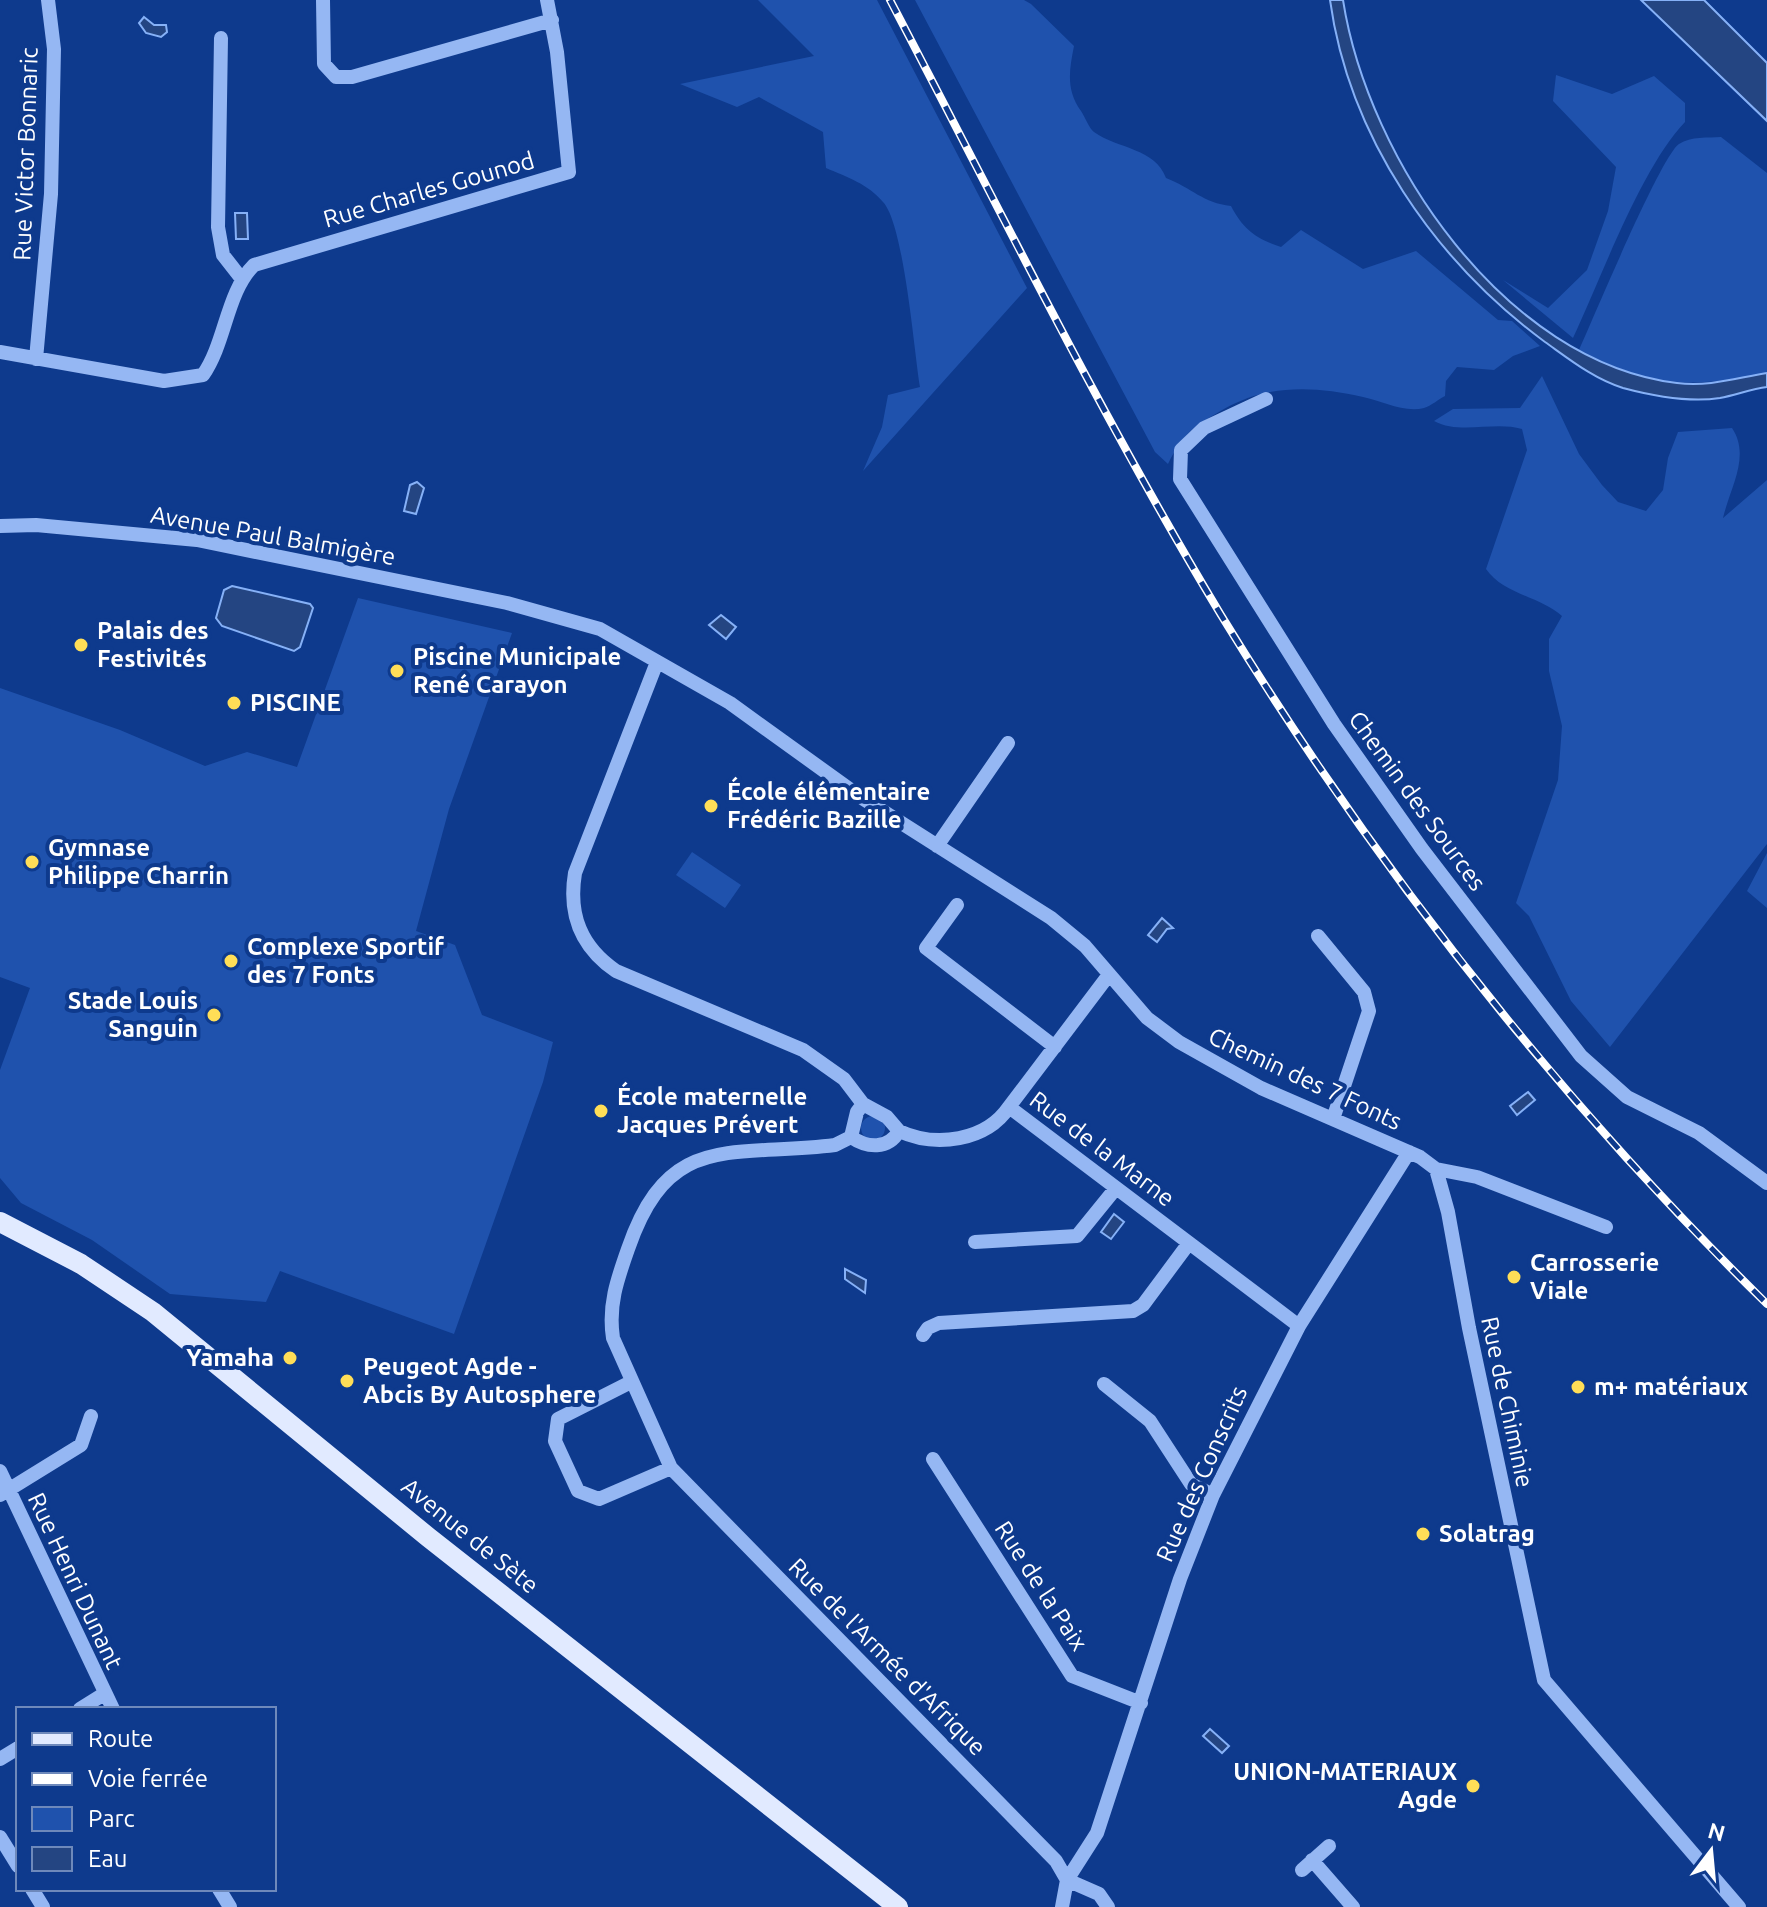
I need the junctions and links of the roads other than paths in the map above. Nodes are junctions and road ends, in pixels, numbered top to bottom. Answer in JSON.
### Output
{"nodes":[{"id":1,"x":48,"y":0,"type":"edge"},
{"id":2,"x":323,"y":0,"type":"edge"},
{"id":3,"x":547,"y":0,"type":"edge"},
{"id":4,"x":552,"y":20,"type":"junction"},
{"id":5,"x":221,"y":38,"type":"dead end"},
{"id":6,"x":241,"y":278,"type":"junction"},
{"id":7,"x":0,"y":352,"type":"edge"},
{"id":8,"x":36,"y":359,"type":"junction"},
{"id":9,"x":1266,"y":399,"type":"dead end"},
{"id":10,"x":0,"y":526,"type":"edge"},
{"id":11,"x":535,"y":609,"type":"joint"},
{"id":12,"x":657,"y":662,"type":"junction"},
{"id":13,"x":1008,"y":743,"type":"dead end"},
{"id":14,"x":937,"y":846,"type":"junction"},
{"id":15,"x":957,"y":905,"type":"dead end"},
{"id":16,"x":1318,"y":936,"type":"dead end"},
{"id":17,"x":1108,"y":976,"type":"junction"},
{"id":18,"x":1055,"y":1047,"type":"junction"},
{"id":19,"x":863,"y":1104,"type":"junction"},
{"id":20,"x":1009,"y":1107,"type":"junction"},
{"id":21,"x":1333,"y":1119,"type":"junction"},
{"id":22,"x":899,"y":1131,"type":"junction"},
{"id":23,"x":851,"y":1137,"type":"junction"},
{"id":24,"x":1409,"y":1152,"type":"junction"},
{"id":25,"x":1436,"y":1169,"type":"junction"},
{"id":26,"x":1767,"y":1183,"type":"edge"},
{"id":27,"x":1116,"y":1188,"type":"junction"},
{"id":28,"x":0,"y":1222,"type":"edge"},
{"id":29,"x":1606,"y":1227,"type":"dead end"},
{"id":30,"x":975,"y":1242,"type":"dead end"},
{"id":31,"x":1189,"y":1243,"type":"junction"},
{"id":32,"x":1299,"y":1326,"type":"junction"},
{"id":33,"x":923,"y":1335,"type":"dead end"},
{"id":34,"x":631,"y":1382,"type":"junction"},
{"id":35,"x":1104,"y":1384,"type":"dead end"},
{"id":36,"x":91,"y":1416,"type":"dead end"},
{"id":37,"x":933,"y":1459,"type":"dead end"},
{"id":38,"x":671,"y":1468,"type":"junction"},
{"id":39,"x":0,"y":1471,"type":"edge"},
{"id":40,"x":4,"y":1493,"type":"edge"},
{"id":41,"x":1213,"y":1495,"type":"junction"},
{"id":42,"x":104,"y":1694,"type":"junction"},
{"id":43,"x":1141,"y":1703,"type":"junction"},
{"id":44,"x":83,"y":1707,"type":"edge"},
{"id":45,"x":112,"y":1707,"type":"edge"},
{"id":46,"x":0,"y":1837,"type":"edge"},
{"id":47,"x":1329,"y":1846,"type":"dead end"},
{"id":48,"x":16,"y":1863,"type":"edge"},
{"id":49,"x":1067,"y":1880,"type":"junction"},
{"id":50,"x":898,"y":1907,"type":"edge"},
{"id":51,"x":1062,"y":1907,"type":"edge"},
{"id":52,"x":1108,"y":1907,"type":"edge"},
{"id":53,"x":1353,"y":1907,"type":"edge"},
{"id":54,"x":1739,"y":1907,"type":"edge"}],
"edges":[{"from":1,"to":8,"type":"street","name":"Rue Victor Bonnaric"},
{"from":2,"to":4,"type":"street"},
{"from":3,"to":4,"type":"street","name":"Rue Charles Gounod"},
{"from":4,"to":6,"type":"street","name":"Rue Charles Gounod"},
{"from":5,"to":6,"type":"street"},
{"from":6,"to":8,"type":"street"},
{"from":7,"to":8,"type":"street"},
{"from":9,"to":26,"type":"street","name":"Chemin des Sources"},
{"from":10,"to":11,"type":"street","name":"Avenue Paul Balmigère"},
{"from":11,"to":12,"type":"street","name":"Chemin des 7 Fonts"},
{"from":12,"to":14,"type":"street","name":"Chemin des 7 Fonts"},
{"from":12,"to":19,"type":"street"},
{"from":13,"to":14,"type":"street"},
{"from":14,"to":17,"type":"street","name":"Chemin des 7 Fonts"},
{"from":15,"to":18,"type":"street"},
{"from":16,"to":21,"type":"street"},
{"from":17,"to":18,"type":"street","name":"Rue de la Marne"},
{"from":17,"to":21,"type":"street","name":"Chemin des 7 Fonts"},
{"from":18,"to":20,"type":"street","name":"Rue de la Marne"},
{"from":19,"to":22,"type":"street"},
{"from":19,"to":23,"type":"street"},
{"from":20,"to":22,"type":"street"},
{"from":20,"to":27,"type":"street","name":"Rue de la Marne"},
{"from":21,"to":24,"type":"street","name":"Chemin des 7 Fonts"},
{"from":22,"to":23,"type":"street"},
{"from":23,"to":34,"type":"street","name":"Rue de l'Armée d'Afrique"},
{"from":24,"to":25,"type":"street","name":"Chemin des 7 Fonts"},
{"from":24,"to":32,"type":"street","name":"Rue des Conscrits"},
{"from":25,"to":29,"type":"street","name":"Chemin des 7 Fonts"},
{"from":25,"to":54,"type":"street","name":"Rue de Chiminie"},
{"from":27,"to":30,"type":"street"},
{"from":27,"to":31,"type":"street","name":"Rue de la Marne"},
{"from":28,"to":50,"type":"main road","name":"Avenue de Sète"},
{"from":31,"to":32,"type":"street","name":"Rue de la Marne"},
{"from":31,"to":33,"type":"street"},
{"from":32,"to":41,"type":"street","name":"Rue des Conscrits"},
{"from":34,"to":38,"type":"street","name":"Rue de l'Armée d'Afrique"},
{"from":34,"to":38,"type":"street"},
{"from":35,"to":41,"type":"street"},
{"from":36,"to":40,"type":"street"},
{"from":37,"to":43,"type":"street","name":"Rue de la Paix"},
{"from":38,"to":49,"type":"street","name":"Rue de l'Armée d'Afrique"},
{"from":39,"to":40,"type":"street","name":"Rue Henri Dunant"},
{"from":40,"to":42,"type":"street","name":"Rue Henri Dunant"},
{"from":41,"to":43,"type":"street","name":"Rue des Conscrits"},
{"from":42,"to":44,"type":"street"},
{"from":42,"to":45,"type":"street","name":"Rue Henri Dunant"},
{"from":43,"to":49,"type":"street","name":"Rue des Conscrits"},
{"from":46,"to":48,"type":"street"},
{"from":47,"to":53,"type":"street"},
{"from":49,"to":51,"type":"street"},
{"from":49,"to":52,"type":"street","name":"Rue de l'Armée d'Afrique"}]}
